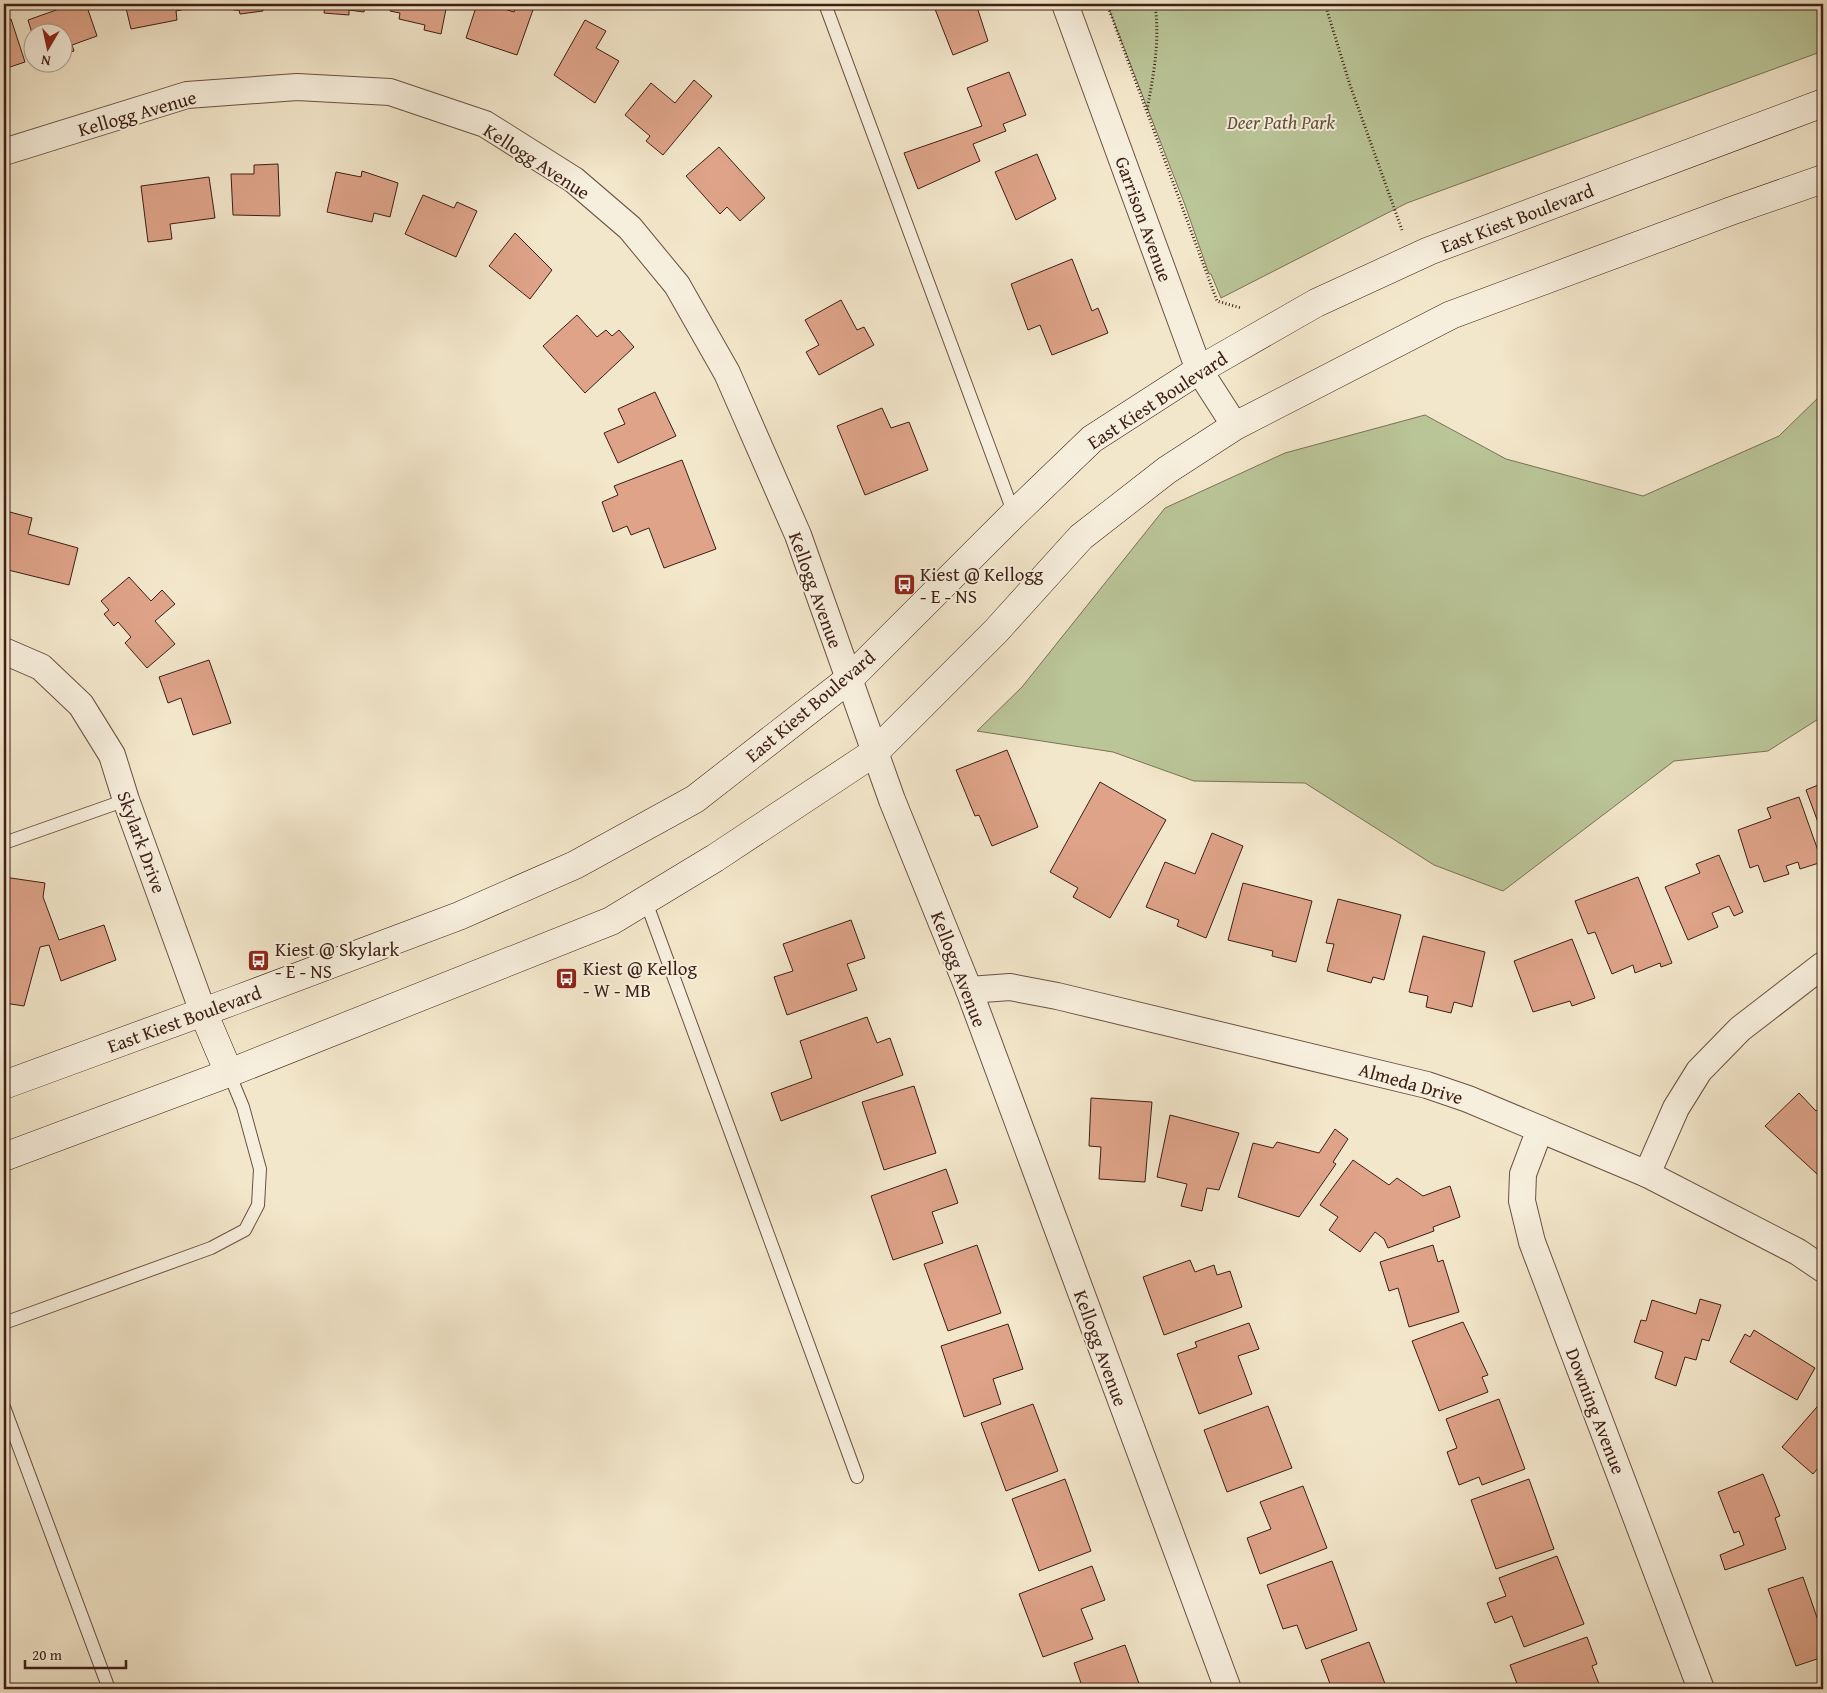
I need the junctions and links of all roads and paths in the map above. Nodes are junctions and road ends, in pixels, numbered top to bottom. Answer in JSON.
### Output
{"nodes":[{"id":1,"x":825,"y":4,"type":"edge"},
{"id":2,"x":1065,"y":4,"type":"edge"},
{"id":3,"x":1107,"y":4,"type":"edge"},
{"id":4,"x":1156,"y":4,"type":"edge"},
{"id":5,"x":1325,"y":4,"type":"edge"},
{"id":6,"x":1823,"y":103,"type":"edge"},
{"id":7,"x":1146,"y":110,"type":"junction"},
{"id":8,"x":4,"y":152,"type":"edge"},
{"id":9,"x":1823,"y":179,"type":"edge"},
{"id":10,"x":1403,"y":232,"type":"dead end"},
{"id":11,"x":1244,"y":309,"type":"dead end"},
{"id":12,"x":1199,"y":370,"type":"junction"},
{"id":13,"x":1236,"y":426,"type":"junction"},
{"id":14,"x":1014,"y":514,"type":"junction"},
{"id":15,"x":4,"y":651,"type":"edge"},
{"id":16,"x":849,"y":679,"type":"junction"},
{"id":17,"x":876,"y":752,"type":"junction"},
{"id":18,"x":126,"y":800,"type":"junction"},
{"id":19,"x":4,"y":843,"type":"edge"},
{"id":20,"x":645,"y":899,"type":"junction"},
{"id":21,"x":1823,"y":965,"type":"edge"},
{"id":22,"x":969,"y":990,"type":"junction"},
{"id":23,"x":203,"y":1012,"type":"junction"},
{"id":24,"x":229,"y":1073,"type":"junction"},
{"id":25,"x":4,"y":1085,"type":"edge"},
{"id":26,"x":1540,"y":1129,"type":"junction"},
{"id":27,"x":4,"y":1157,"type":"edge"},
{"id":28,"x":1647,"y":1174,"type":"junction"},
{"id":29,"x":1823,"y":1269,"type":"edge"},
{"id":30,"x":4,"y":1323,"type":"edge"},
{"id":31,"x":4,"y":1407,"type":"edge"},
{"id":32,"x":857,"y":1477,"type":"dead end"},
{"id":33,"x":109,"y":1689,"type":"edge"},
{"id":34,"x":1228,"y":1689,"type":"edge"},
{"id":35,"x":1701,"y":1689,"type":"edge"}],
"edges":[{"from":1,"to":14,"type":"lane"},
{"from":2,"to":12,"type":"street","name":"Garrison Avenue"},
{"from":3,"to":7,"type":"path"},
{"from":4,"to":7,"type":"path"},
{"from":5,"to":10,"type":"path"},
{"from":6,"to":12,"type":"main road","name":"East Kiest Boulevard"},
{"from":7,"to":11,"type":"path"},
{"from":8,"to":16,"type":"street","name":"Kellogg Avenue"},
{"from":9,"to":13,"type":"main road"},
{"from":12,"to":13,"type":"street","name":"Garrison Avenue"},
{"from":12,"to":14,"type":"main road","name":"East Kiest Boulevard"},
{"from":13,"to":17,"type":"main road"},
{"from":14,"to":16,"type":"main road","name":"East Kiest Boulevard"},
{"from":15,"to":18,"type":"street","name":"Skylark Drive"},
{"from":16,"to":17,"type":"street","name":"Kellogg Avenue"},
{"from":16,"to":23,"type":"main road","name":"East Kiest Boulevard"},
{"from":17,"to":20,"type":"main road"},
{"from":17,"to":22,"type":"street","name":"Kellogg Avenue"},
{"from":18,"to":19,"type":"lane"},
{"from":18,"to":23,"type":"street","name":"Skylark Drive"},
{"from":20,"to":24,"type":"main road"},
{"from":20,"to":32,"type":"lane"},
{"from":21,"to":28,"type":"street"},
{"from":22,"to":26,"type":"street","name":"Almeda Drive"},
{"from":22,"to":34,"type":"street","name":"Kellogg Avenue"},
{"from":23,"to":24,"type":"main road","name":"Skylark Drive"},
{"from":23,"to":25,"type":"main road","name":"East Kiest Boulevard"},
{"from":24,"to":27,"type":"main road"},
{"from":24,"to":30,"type":"lane"},
{"from":26,"to":28,"type":"street","name":"Almeda Drive"},
{"from":26,"to":35,"type":"street","name":"Downing Avenue"},
{"from":28,"to":29,"type":"street","name":"Almeda Drive"},
{"from":31,"to":33,"type":"lane"}]}
